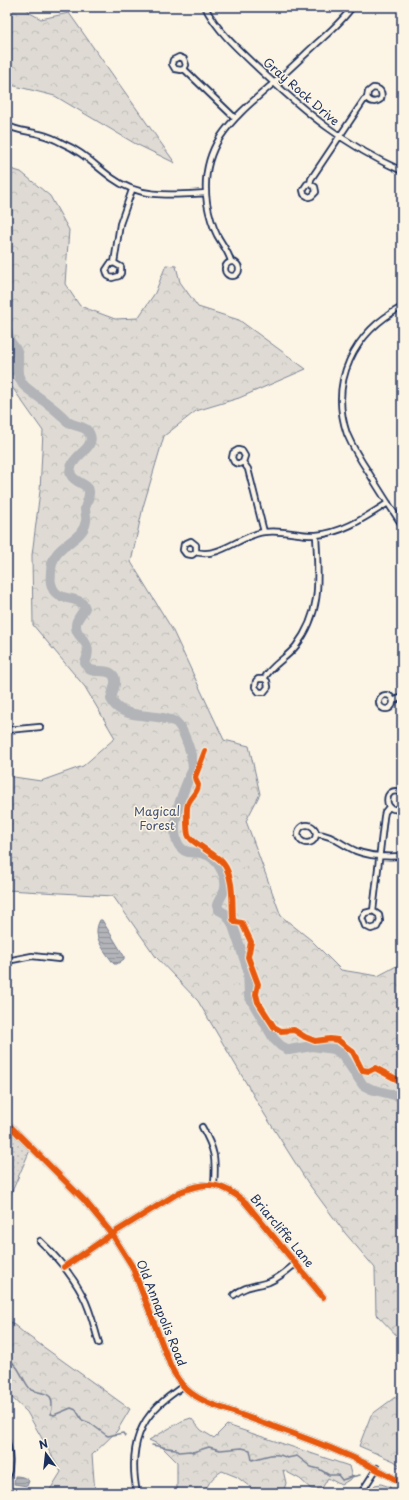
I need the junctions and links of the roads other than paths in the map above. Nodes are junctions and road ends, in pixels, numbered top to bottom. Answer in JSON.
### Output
{"nodes":[{"id":1,"x":205,"y":7,"type":"edge"},
{"id":2,"x":352,"y":7,"type":"edge"},
{"id":3,"x":184,"y":69,"type":"dead end"},
{"id":4,"x":274,"y":83,"type":"junction"},
{"id":5,"x":367,"y":98,"type":"dead end"},
{"id":6,"x":234,"y":118,"type":"junction"},
{"id":7,"x":7,"y":125,"type":"edge"},
{"id":8,"x":338,"y":136,"type":"junction"},
{"id":9,"x":402,"y":171,"type":"edge"},
{"id":10,"x":310,"y":184,"type":"dead end"},
{"id":11,"x":132,"y":190,"type":"junction"},
{"id":12,"x":206,"y":193,"type":"junction"},
{"id":13,"x":231,"y":261,"type":"dead end"},
{"id":14,"x":114,"y":263,"type":"dead end"},
{"id":15,"x":402,"y":307,"type":"edge"},
{"id":16,"x":243,"y":462,"type":"dead end"},
{"id":17,"x":388,"y":503,"type":"junction"},
{"id":18,"x":402,"y":524,"type":"edge"},
{"id":19,"x":264,"y":532,"type":"junction"},
{"id":20,"x":316,"y":535,"type":"junction"},
{"id":21,"x":196,"y":552,"type":"dead end"},
{"id":22,"x":264,"y":679,"type":"dead end"},
{"id":23,"x":402,"y":697,"type":"edge"},
{"id":24,"x":393,"y":701,"type":"dead end"},
{"id":25,"x":40,"y":727,"type":"dead end"},
{"id":26,"x":7,"y":730,"type":"edge"},
{"id":27,"x":402,"y":793,"type":"edge"},
{"id":28,"x":389,"y":807,"type":"junction"},
{"id":29,"x":402,"y":807,"type":"edge"},
{"id":30,"x":316,"y":834,"type":"junction"},
{"id":31,"x":402,"y":856,"type":"edge"},
{"id":32,"x":380,"y":857,"type":"junction"},
{"id":33,"x":373,"y":911,"type":"dead end"},
{"id":34,"x":58,"y":959,"type":"dead end"},
{"id":35,"x":7,"y":961,"type":"edge"},
{"id":36,"x":7,"y":1123,"type":"edge"},
{"id":37,"x":202,"y":1127,"type":"dead end"},
{"id":38,"x":214,"y":1185,"type":"junction"},
{"id":39,"x":112,"y":1234,"type":"junction"},
{"id":40,"x":40,"y":1241,"type":"dead end"},
{"id":41,"x":296,"y":1264,"type":"junction"},
{"id":42,"x":64,"y":1267,"type":"junction"},
{"id":43,"x":234,"y":1295,"type":"dead end"},
{"id":44,"x":323,"y":1296,"type":"dead end"},
{"id":45,"x":99,"y":1343,"type":"dead end"},
{"id":46,"x":183,"y":1386,"type":"junction"},
{"id":47,"x":7,"y":1442,"type":"edge"},
{"id":48,"x":377,"y":1468,"type":"junction"},
{"id":49,"x":7,"y":1478,"type":"edge"},
{"id":50,"x":402,"y":1483,"type":"edge"},
{"id":51,"x":137,"y":1493,"type":"edge"},
{"id":52,"x":361,"y":1493,"type":"edge"}],
"edges":[{"from":1,"to":4,"type":"street","name":"Gray Rock Drive"},
{"from":2,"to":4,"type":"street"},
{"from":3,"to":6,"type":"street"},
{"from":4,"to":6,"type":"street"},
{"from":4,"to":8,"type":"street","name":"Gray Rock Drive"},
{"from":5,"to":8,"type":"street"},
{"from":6,"to":12,"type":"street"},
{"from":7,"to":11,"type":"street"},
{"from":8,"to":9,"type":"street","name":"Gray Rock Drive"},
{"from":8,"to":10,"type":"street"},
{"from":11,"to":12,"type":"street"},
{"from":11,"to":14,"type":"street"},
{"from":12,"to":13,"type":"street"},
{"from":15,"to":17,"type":"street"},
{"from":16,"to":19,"type":"street"},
{"from":17,"to":18,"type":"street"},
{"from":17,"to":20,"type":"street"},
{"from":19,"to":20,"type":"street"},
{"from":19,"to":21,"type":"street"},
{"from":20,"to":22,"type":"street"},
{"from":23,"to":24,"type":"street"},
{"from":25,"to":26,"type":"street"},
{"from":27,"to":28,"type":"street"},
{"from":28,"to":29,"type":"street"},
{"from":28,"to":32,"type":"street"},
{"from":30,"to":30,"type":"street"},
{"from":30,"to":32,"type":"street"},
{"from":31,"to":32,"type":"street"},
{"from":32,"to":33,"type":"street"},
{"from":34,"to":35,"type":"street"},
{"from":36,"to":39,"type":"street","name":"Old Annapolis Road"},
{"from":37,"to":38,"type":"street"},
{"from":38,"to":39,"type":"street","name":"Briarcliffe Lane"},
{"from":38,"to":41,"type":"street","name":"Briarcliffe Lane"},
{"from":39,"to":42,"type":"street","name":"Briarcliffe Lane"},
{"from":39,"to":46,"type":"street","name":"Old Annapolis Road"},
{"from":40,"to":42,"type":"street"},
{"from":41,"to":43,"type":"street"},
{"from":41,"to":44,"type":"street","name":"Briarcliffe Lane"},
{"from":42,"to":45,"type":"street"},
{"from":46,"to":48,"type":"street","name":"Old Annapolis Road"},
{"from":46,"to":51,"type":"street"},
{"from":47,"to":49,"type":"street"},
{"from":48,"to":50,"type":"street","name":"Old Annapolis Road"},
{"from":48,"to":52,"type":"street"}]}
